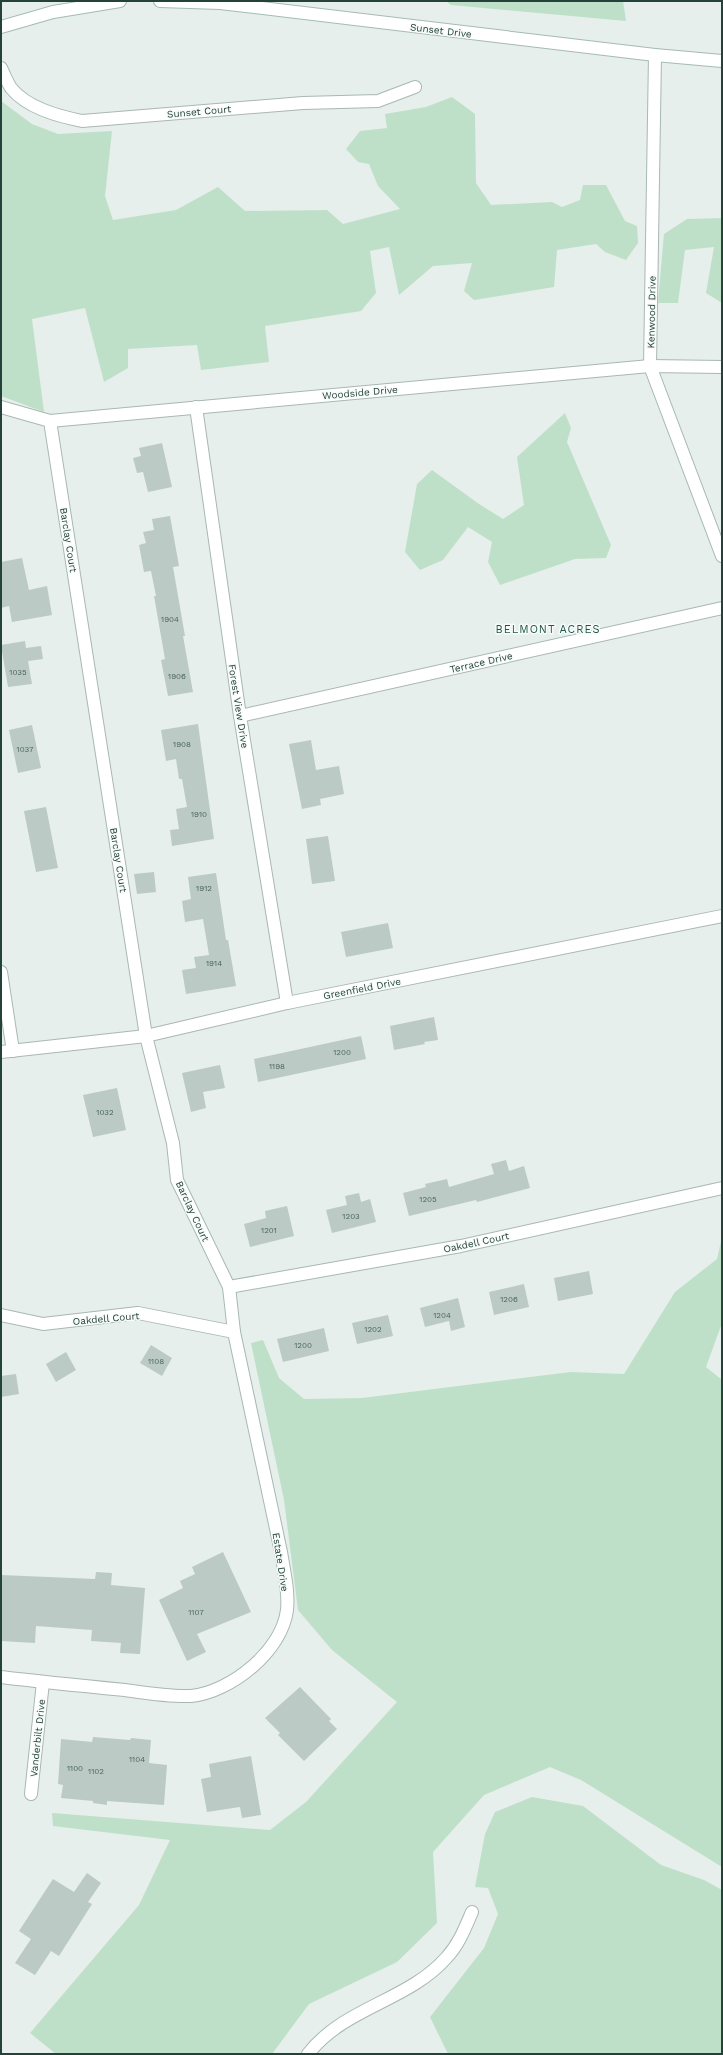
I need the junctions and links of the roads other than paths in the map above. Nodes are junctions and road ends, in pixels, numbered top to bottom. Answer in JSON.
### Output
{"nodes":[{"id":1,"x":120,"y":1,"type":"edge"},
{"id":2,"x":160,"y":1,"type":"edge"},
{"id":3,"x":1,"y":27,"type":"edge"},
{"id":4,"x":655,"y":55,"type":"junction"},
{"id":5,"x":722,"y":61,"type":"edge"},
{"id":6,"x":1,"y":68,"type":"edge"},
{"id":7,"x":415,"y":87,"type":"dead end"},
{"id":8,"x":650,"y":366,"type":"junction"},
{"id":9,"x":722,"y":367,"type":"edge"},
{"id":10,"x":1,"y":407,"type":"edge"},
{"id":11,"x":196,"y":407,"type":"junction"},
{"id":12,"x":50,"y":421,"type":"junction"},
{"id":13,"x":722,"y":556,"type":"edge"},
{"id":14,"x":722,"y":608,"type":"edge"},
{"id":15,"x":240,"y":716,"type":"junction"},
{"id":16,"x":722,"y":916,"type":"edge"},
{"id":17,"x":1,"y":972,"type":"edge"},
{"id":18,"x":287,"y":1003,"type":"junction"},
{"id":19,"x":146,"y":1036,"type":"junction"},
{"id":20,"x":7,"y":1052,"type":"edge"},
{"id":21,"x":722,"y":1188,"type":"edge"},
{"id":22,"x":229,"y":1287,"type":"junction"},
{"id":23,"x":1,"y":1315,"type":"edge"},
{"id":24,"x":234,"y":1332,"type":"junction"},
{"id":25,"x":1,"y":1677,"type":"edge"},
{"id":26,"x":43,"y":1682,"type":"junction"},
{"id":27,"x":31,"y":1794,"type":"dead end"},
{"id":28,"x":472,"y":1912,"type":"dead end"},
{"id":29,"x":308,"y":2054,"type":"edge"}],
"edges":[{"from":1,"to":3,"type":"street"},
{"from":2,"to":4,"type":"street","name":"Sunset Drive"},
{"from":4,"to":5,"type":"street","name":"Sunset Drive"},
{"from":4,"to":8,"type":"street","name":"Kenwood Drive"},
{"from":6,"to":7,"type":"street","name":"Sunset Court"},
{"from":8,"to":9,"type":"street","name":"Woodside Drive"},
{"from":8,"to":11,"type":"street","name":"Woodside Drive"},
{"from":8,"to":13,"type":"street","name":"Kenwood Drive"},
{"from":10,"to":12,"type":"street","name":"Woodside Drive"},
{"from":11,"to":12,"type":"street","name":"Woodside Drive"},
{"from":11,"to":15,"type":"street","name":"Forest View Drive"},
{"from":12,"to":19,"type":"street","name":"Barclay Court"},
{"from":14,"to":15,"type":"street","name":"Terrace Drive"},
{"from":15,"to":18,"type":"street","name":"Forest View Drive"},
{"from":16,"to":18,"type":"street","name":"Greenfield Drive"},
{"from":17,"to":20,"type":"street"},
{"from":18,"to":19,"type":"street","name":"Greenfield Drive"},
{"from":19,"to":20,"type":"street","name":"Greenfield Drive"},
{"from":19,"to":22,"type":"street","name":"Barclay Court"},
{"from":21,"to":22,"type":"street","name":"Oakdell Court"},
{"from":22,"to":24,"type":"street","name":"Estate Drive"},
{"from":23,"to":24,"type":"street","name":"Oakdell Court"},
{"from":24,"to":26,"type":"street","name":"Estate Drive"},
{"from":25,"to":26,"type":"street","name":"Estate Drive"},
{"from":26,"to":27,"type":"street","name":"Vanderbilt Drive"},
{"from":28,"to":29,"type":"street"}]}
